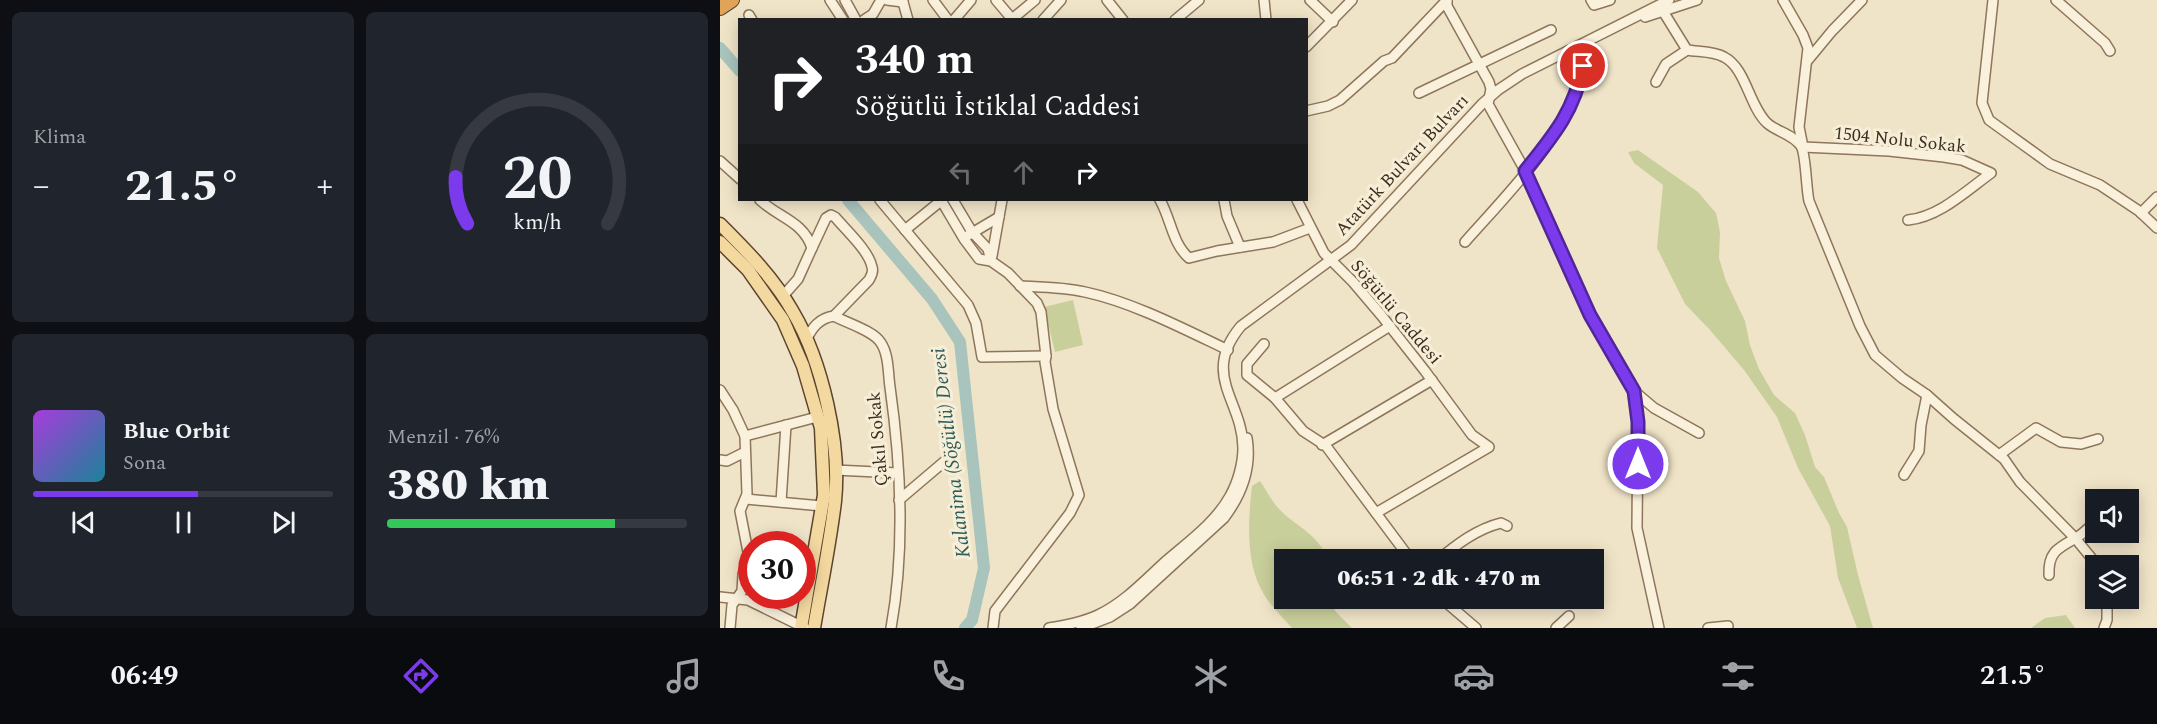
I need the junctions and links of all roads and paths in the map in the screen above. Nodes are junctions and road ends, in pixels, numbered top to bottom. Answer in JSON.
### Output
{"nodes":[{"id":1,"x":732,"y":0,"type":"edge"},
{"id":2,"x":830,"y":0,"type":"edge"},
{"id":3,"x":844,"y":0,"type":"edge"},
{"id":4,"x":881,"y":0,"type":"edge"},
{"id":5,"x":887,"y":0,"type":"edge"},
{"id":6,"x":933,"y":0,"type":"edge"},
{"id":7,"x":971,"y":0,"type":"edge"},
{"id":8,"x":996,"y":0,"type":"edge"},
{"id":9,"x":1035,"y":0,"type":"edge"},
{"id":10,"x":1061,"y":0,"type":"edge"},
{"id":11,"x":1107,"y":0,"type":"edge"},
{"id":12,"x":1199,"y":0,"type":"edge"},
{"id":13,"x":1272,"y":0,"type":"edge"},
{"id":14,"x":1310,"y":0,"type":"edge"},
{"id":15,"x":1352,"y":0,"type":"edge"},
{"id":16,"x":1447,"y":0,"type":"edge"},
{"id":17,"x":1610,"y":0,"type":"edge"},
{"id":18,"x":1669,"y":0,"type":"edge"},
{"id":19,"x":1697,"y":0,"type":"edge"},
{"id":20,"x":1785,"y":0,"type":"edge"},
{"id":21,"x":1862,"y":0,"type":"edge"},
{"id":22,"x":1993,"y":0,"type":"edge"},
{"id":23,"x":2056,"y":0,"type":"edge"},
{"id":24,"x":904,"y":1,"type":"edge"},
{"id":25,"x":1593,"y":2,"type":"edge"},
{"id":26,"x":1660,"y":5,"type":"edge"},
{"id":27,"x":720,"y":8,"type":"edge"},
{"id":28,"x":1265,"y":10,"type":"edge"},
{"id":29,"x":878,"y":15,"type":"edge"},
{"id":30,"x":842,"y":18,"type":"edge"},
{"id":31,"x":855,"y":18,"type":"edge"},
{"id":32,"x":908,"y":18,"type":"edge"},
{"id":33,"x":946,"y":18,"type":"edge"},
{"id":34,"x":956,"y":18,"type":"edge"},
{"id":35,"x":1011,"y":18,"type":"edge"},
{"id":36,"x":1013,"y":18,"type":"edge"},
{"id":37,"x":1048,"y":18,"type":"edge"},
{"id":38,"x":1121,"y":18,"type":"edge"},
{"id":39,"x":1177,"y":18,"type":"edge"},
{"id":40,"x":1333,"y":22,"type":"junction"},
{"id":41,"x":1551,"y":30,"type":"dead end"},
{"id":42,"x":1308,"y":45,"type":"edge"},
{"id":43,"x":1587,"y":46,"type":"junction"},
{"id":44,"x":1687,"y":50,"type":"junction"},
{"id":45,"x":2110,"y":51,"type":"dead end"},
{"id":46,"x":1808,"y":60,"type":"junction"},
{"id":47,"x":1479,"y":64,"type":"junction"},
{"id":48,"x":1656,"y":82,"type":"dead end"},
{"id":49,"x":1419,"y":93,"type":"dead end"},
{"id":50,"x":1489,"y":100,"type":"junction"},
{"id":51,"x":1308,"y":111,"type":"edge"},
{"id":52,"x":1803,"y":147,"type":"junction"},
{"id":53,"x":720,"y":160,"type":"edge"},
{"id":54,"x":1525,"y":171,"type":"junction"},
{"id":55,"x":738,"y":177,"type":"edge"},
{"id":56,"x":2157,"y":197,"type":"edge"},
{"id":57,"x":761,"y":201,"type":"edge"},
{"id":58,"x":881,"y":201,"type":"edge"},
{"id":59,"x":941,"y":201,"type":"edge"},
{"id":60,"x":943,"y":201,"type":"edge"},
{"id":61,"x":954,"y":201,"type":"edge"},
{"id":62,"x":1002,"y":201,"type":"edge"},
{"id":63,"x":1161,"y":201,"type":"edge"},
{"id":64,"x":1227,"y":201,"type":"edge"},
{"id":65,"x":1297,"y":201,"type":"edge"},
{"id":66,"x":2141,"y":213,"type":"junction"},
{"id":67,"x":999,"y":217,"type":"junction"},
{"id":68,"x":1908,"y":220,"type":"dead end"},
{"id":69,"x":720,"y":224,"type":"edge"},
{"id":70,"x":1310,"y":228,"type":"junction"},
{"id":71,"x":2157,"y":228,"type":"edge"},
{"id":72,"x":904,"y":230,"type":"junction"},
{"id":73,"x":972,"y":232,"type":"junction"},
{"id":74,"x":964,"y":239,"type":"junction"},
{"id":75,"x":720,"y":242,"type":"edge"},
{"id":76,"x":1465,"y":242,"type":"dead end"},
{"id":77,"x":1240,"y":247,"type":"junction"},
{"id":78,"x":812,"y":248,"type":"junction"},
{"id":79,"x":991,"y":261,"type":"junction"},
{"id":80,"x":1333,"y":262,"type":"junction"},
{"id":81,"x":1020,"y":286,"type":"junction"},
{"id":82,"x":783,"y":296,"type":"junction"},
{"id":83,"x":834,"y":316,"type":"junction"},
{"id":84,"x":1390,"y":326,"type":"junction"},
{"id":85,"x":806,"y":340,"type":"junction"},
{"id":86,"x":1264,"y":344,"type":"dead end"},
{"id":87,"x":1228,"y":350,"type":"junction"},
{"id":88,"x":1047,"y":356,"type":"junction"},
{"id":89,"x":1432,"y":380,"type":"junction"},
{"id":90,"x":720,"y":390,"type":"edge"},
{"id":91,"x":1634,"y":391,"type":"junction"},
{"id":92,"x":1927,"y":395,"type":"junction"},
{"id":93,"x":1275,"y":398,"type":"junction"},
{"id":94,"x":818,"y":417,"type":"junction"},
{"id":95,"x":786,"y":425,"type":"junction"},
{"id":96,"x":1699,"y":433,"type":"dead end"},
{"id":97,"x":745,"y":436,"type":"junction"},
{"id":98,"x":2098,"y":439,"type":"dead end"},
{"id":99,"x":1322,"y":445,"type":"junction"},
{"id":100,"x":745,"y":452,"type":"junction"},
{"id":101,"x":1999,"y":454,"type":"junction"},
{"id":102,"x":952,"y":455,"type":"dead end"},
{"id":103,"x":720,"y":460,"type":"edge"},
{"id":104,"x":835,"y":470,"type":"junction"},
{"id":105,"x":898,"y":473,"type":"junction"},
{"id":106,"x":1904,"y":475,"type":"dead end"},
{"id":107,"x":746,"y":499,"type":"junction"},
{"id":108,"x":899,"y":500,"type":"junction"},
{"id":109,"x":781,"y":502,"type":"junction"},
{"id":110,"x":822,"y":506,"type":"junction"},
{"id":111,"x":1376,"y":513,"type":"junction"},
{"id":112,"x":1507,"y":526,"type":"dead end"},
{"id":113,"x":2085,"y":530,"type":"edge"},
{"id":114,"x":744,"y":531,"type":"edge"},
{"id":115,"x":2075,"y":538,"type":"junction"},
{"id":116,"x":1403,"y":549,"type":"edge"},
{"id":117,"x":1451,"y":549,"type":"edge"},
{"id":118,"x":2089,"y":555,"type":"edge"},
{"id":119,"x":2049,"y":575,"type":"dead end"},
{"id":120,"x":720,"y":597,"type":"edge"},
{"id":121,"x":738,"y":599,"type":"joint"},
{"id":122,"x":767,"y":609,"type":"edge"},
{"id":123,"x":1454,"y":609,"type":"edge"},
{"id":124,"x":2107,"y":609,"type":"edge"},
{"id":125,"x":1569,"y":616,"type":"dead end"},
{"id":126,"x":1728,"y":626,"type":"dead end"},
{"id":127,"x":1659,"y":627,"type":"edge"},
{"id":128,"x":730,"y":628,"type":"edge"},
{"id":129,"x":805,"y":628,"type":"edge"},
{"id":130,"x":891,"y":628,"type":"edge"},
{"id":131,"x":993,"y":628,"type":"edge"},
{"id":132,"x":1049,"y":628,"type":"edge"},
{"id":133,"x":1082,"y":628,"type":"edge"},
{"id":134,"x":1476,"y":628,"type":"edge"},
{"id":135,"x":1556,"y":628,"type":"edge"},
{"id":136,"x":1708,"y":628,"type":"edge"},
{"id":137,"x":2104,"y":628,"type":"edge"}],
"edges":[{"from":1,"to":27,"type":"highway"},
{"from":2,"to":30,"type":"street"},
{"from":3,"to":31,"type":"street"},
{"from":4,"to":29,"type":"street"},
{"from":5,"to":24,"type":"street"},
{"from":6,"to":33,"type":"street"},
{"from":7,"to":34,"type":"street"},
{"from":8,"to":35,"type":"street"},
{"from":9,"to":36,"type":"street"},
{"from":10,"to":37,"type":"street"},
{"from":11,"to":38,"type":"street"},
{"from":12,"to":39,"type":"street"},
{"from":13,"to":28,"type":"street"},
{"from":14,"to":40,"type":"street"},
{"from":15,"to":40,"type":"street"},
{"from":16,"to":47,"type":"street"},
{"from":16,"to":51,"type":"street"},
{"from":17,"to":25,"type":"street"},
{"from":18,"to":26,"type":"street","name":"Atatürk Bulvarı Bulvarı"},
{"from":19,"to":26,"type":"street","name":"Atatürk Bulvarı Bulvarı"},
{"from":20,"to":46,"type":"street"},
{"from":21,"to":46,"type":"street"},
{"from":22,"to":66,"type":"street"},
{"from":23,"to":45,"type":"street"},
{"from":24,"to":32,"type":"street"},
{"from":26,"to":43,"type":"street","name":"Atatürk Bulvarı Bulvarı"},
{"from":26,"to":44,"type":"street"},
{"from":26,"to":50,"type":"street","name":"Atatürk Bulvarı Bulvarı"},
{"from":40,"to":42,"type":"street"},
{"from":41,"to":47,"type":"street"},
{"from":43,"to":50,"type":"street","name":"Atatürk Bulvarı Bulvarı"},
{"from":43,"to":54,"type":"street"},
{"from":44,"to":48,"type":"street"},
{"from":44,"to":52,"type":"street"},
{"from":46,"to":52,"type":"street"},
{"from":47,"to":49,"type":"street"},
{"from":47,"to":50,"type":"street"},
{"from":50,"to":54,"type":"street"},
{"from":50,"to":80,"type":"street","name":"Atatürk Bulvarı Bulvarı"},
{"from":52,"to":68,"type":"street","name":"1504 Nolu Sokak"},
{"from":52,"to":92,"type":"street"},
{"from":53,"to":55,"type":"street"},
{"from":54,"to":76,"type":"street"},
{"from":54,"to":91,"type":"street"},
{"from":56,"to":66,"type":"street"},
{"from":57,"to":78,"type":"street"},
{"from":58,"to":72,"type":"street"},
{"from":59,"to":72,"type":"street"},
{"from":60,"to":74,"type":"street"},
{"from":61,"to":73,"type":"street"},
{"from":62,"to":67,"type":"street"},
{"from":63,"to":77,"type":"street"},
{"from":64,"to":77,"type":"street"},
{"from":65,"to":70,"type":"street","name":"Söğütlü Caddesi"},
{"from":66,"to":71,"type":"street"},
{"from":67,"to":73,"type":"street"},
{"from":67,"to":79,"type":"street"},
{"from":69,"to":82,"type":"main road"},
{"from":70,"to":77,"type":"street"},
{"from":70,"to":80,"type":"street","name":"Söğütlü Caddesi"},
{"from":72,"to":88,"type":"street"},
{"from":73,"to":74,"type":"street"},
{"from":73,"to":79,"type":"street"},
{"from":74,"to":79,"type":"street"},
{"from":75,"to":94,"type":"main road"},
{"from":78,"to":82,"type":"street"},
{"from":78,"to":83,"type":"street"},
{"from":79,"to":81,"type":"street"},
{"from":80,"to":84,"type":"street","name":"Söğütlü Caddesi"},
{"from":80,"to":87,"type":"street","name":"Atatürk Bulvarı Bulvarı"},
{"from":80,"to":133,"type":"street","name":"Atatürk Bulvarı Bulvarı"},
{"from":81,"to":87,"type":"street"},
{"from":81,"to":88,"type":"street"},
{"from":82,"to":85,"type":"main road"},
{"from":83,"to":85,"type":"street"},
{"from":83,"to":105,"type":"street","name":"Çakıl Sokak"},
{"from":84,"to":89,"type":"street","name":"Söğütlü Caddesi"},
{"from":84,"to":93,"type":"street"},
{"from":85,"to":104,"type":"main road"},
{"from":86,"to":93,"type":"street"},
{"from":87,"to":132,"type":"street","name":"Atatürk Bulvarı Bulvarı"},
{"from":88,"to":131,"type":"street"},
{"from":89,"to":99,"type":"street"},
{"from":89,"to":111,"type":"street","name":"Söğütlü Caddesi"},
{"from":90,"to":97,"type":"street"},
{"from":91,"to":96,"type":"street"},
{"from":91,"to":127,"type":"street"},
{"from":92,"to":101,"type":"street"},
{"from":92,"to":106,"type":"street"},
{"from":93,"to":99,"type":"street"},
{"from":94,"to":95,"type":"street"},
{"from":94,"to":110,"type":"main road"},
{"from":95,"to":97,"type":"street"},
{"from":95,"to":109,"type":"street"},
{"from":97,"to":100,"type":"street"},
{"from":98,"to":101,"type":"street"},
{"from":99,"to":111,"type":"street"},
{"from":100,"to":103,"type":"street"},
{"from":100,"to":107,"type":"street"},
{"from":101,"to":115,"type":"street"},
{"from":102,"to":108,"type":"street"},
{"from":104,"to":105,"type":"street"},
{"from":104,"to":129,"type":"main road"},
{"from":105,"to":108,"type":"street","name":"Çakıl Sokak"},
{"from":107,"to":109,"type":"street"},
{"from":107,"to":114,"type":"street"},
{"from":108,"to":130,"type":"street","name":"Çakıl Sokak"},
{"from":109,"to":110,"type":"street"},
{"from":110,"to":129,"type":"main road"},
{"from":111,"to":116,"type":"street"},
{"from":112,"to":117,"type":"street"},
{"from":113,"to":115,"type":"street"},
{"from":115,"to":118,"type":"street"},
{"from":115,"to":119,"type":"street"},
{"from":120,"to":121,"type":"street"},
{"from":121,"to":128,"type":"street"},
{"from":122,"to":129,"type":"street"},
{"from":123,"to":134,"type":"street"},
{"from":124,"to":137,"type":"street"},
{"from":125,"to":135,"type":"street"},
{"from":126,"to":136,"type":"street"}]}
